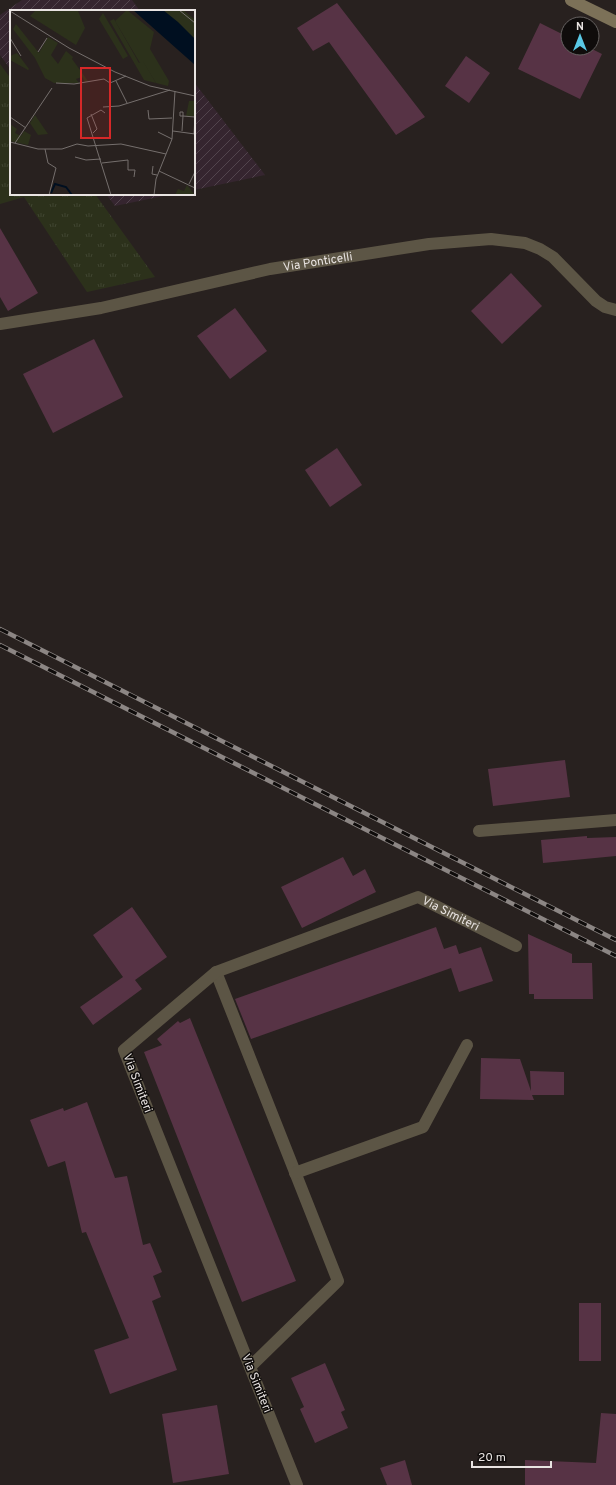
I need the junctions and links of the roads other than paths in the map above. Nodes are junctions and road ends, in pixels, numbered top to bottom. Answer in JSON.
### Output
{"nodes":[{"id":1,"x":571,"y":0,"type":"edge"},
{"id":2,"x":616,"y":22,"type":"edge"},
{"id":3,"x":616,"y":310,"type":"edge"},
{"id":4,"x":0,"y":324,"type":"edge"},
{"id":5,"x":616,"y":820,"type":"edge"},
{"id":6,"x":479,"y":832,"type":"dead end"},
{"id":7,"x":516,"y":946,"type":"dead end"},
{"id":8,"x":216,"y":972,"type":"junction"},
{"id":9,"x":468,"y":1045,"type":"dead end"},
{"id":10,"x":295,"y":1173,"type":"junction"},
{"id":11,"x":250,"y":1367,"type":"junction"},
{"id":12,"x":297,"y":1485,"type":"edge"}],
"edges":[{"from":1,"to":2,"type":"main road"},
{"from":3,"to":4,"type":"street","name":"Via Ponticelli"},
{"from":5,"to":6,"type":"street"},
{"from":7,"to":8,"type":"street","name":"Via Simiteri"},
{"from":8,"to":10,"type":"street"},
{"from":8,"to":11,"type":"street","name":"Via Simiteri"},
{"from":9,"to":10,"type":"street"},
{"from":10,"to":11,"type":"street"},
{"from":11,"to":12,"type":"street","name":"Via Simiteri"}]}
